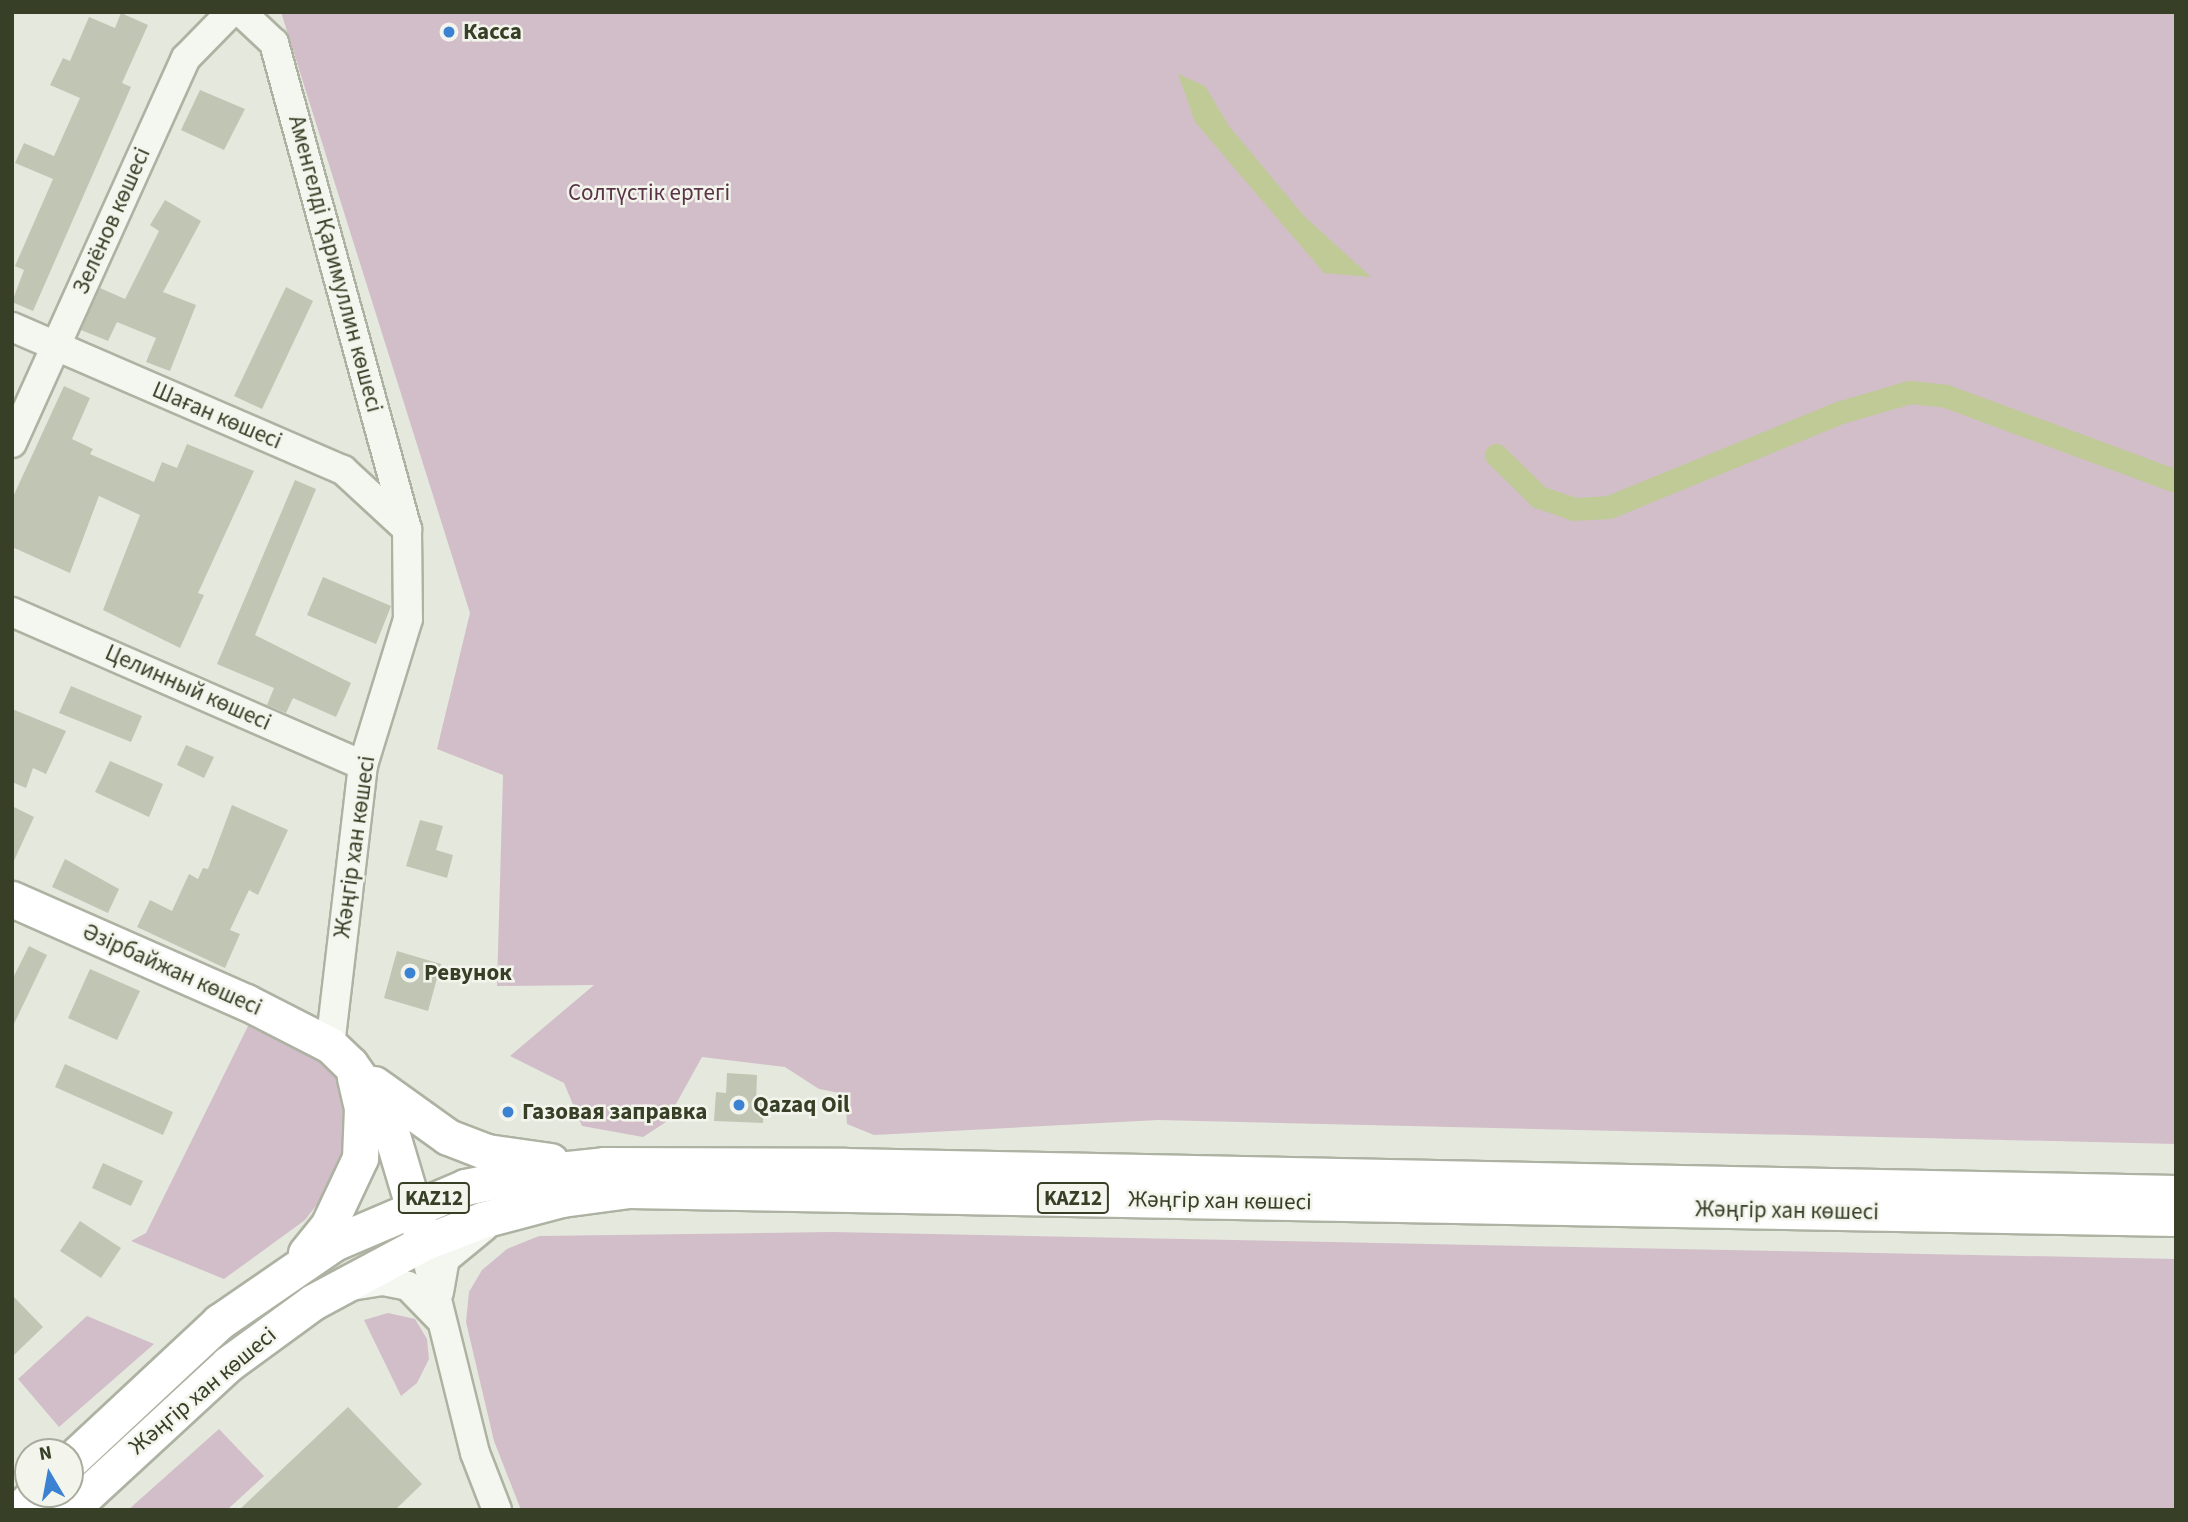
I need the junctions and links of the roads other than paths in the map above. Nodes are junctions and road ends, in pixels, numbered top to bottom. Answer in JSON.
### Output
{"nodes":[{"id":1,"x":231,"y":12,"type":"edge"},
{"id":2,"x":241,"y":12,"type":"edge"},
{"id":3,"x":12,"y":327,"type":"edge"},
{"id":4,"x":56,"y":347,"type":"junction"},
{"id":5,"x":12,"y":443,"type":"edge"},
{"id":6,"x":407,"y":528,"type":"junction"},
{"id":7,"x":12,"y":612,"type":"edge"},
{"id":8,"x":363,"y":765,"type":"junction"},
{"id":9,"x":12,"y":899,"type":"edge"},
{"id":10,"x":340,"y":1055,"type":"junction"},
{"id":11,"x":604,"y":1165,"type":"junction"},
{"id":12,"x":2176,"y":1193,"type":"edge"},
{"id":13,"x":414,"y":1205,"type":"junction"},
{"id":14,"x":512,"y":1211,"type":"junction"},
{"id":15,"x":2176,"y":1218,"type":"edge"},
{"id":16,"x":423,"y":1243,"type":"junction"},
{"id":17,"x":288,"y":1274,"type":"junction"},
{"id":18,"x":313,"y":1301,"type":"junction"},
{"id":19,"x":442,"y":1323,"type":"junction"},
{"id":20,"x":97,"y":1434,"type":"junction"},
{"id":21,"x":84,"y":1447,"type":"edge"},
{"id":22,"x":122,"y":1460,"type":"junction"},
{"id":23,"x":70,"y":1510,"type":"edge"},
{"id":24,"x":497,"y":1510,"type":"edge"}],
"edges":[{"from":1,"to":4,"type":"street","name":"Зелёнов көшесі"},
{"from":2,"to":6,"type":"street","name":"Аменгелді Қаримуллин көшесі"},
{"from":3,"to":4,"type":"street","name":"Шаған көшесі"},
{"from":4,"to":5,"type":"street","name":"Зелёнов көшесі"},
{"from":4,"to":6,"type":"street","name":"Шаған көшесі"},
{"from":6,"to":8,"type":"street","name":"Жәңгір хан көшесі"},
{"from":7,"to":8,"type":"street","name":"Целинный көшесі"},
{"from":8,"to":10,"type":"street","name":"Жәңгір хан көшесі"},
{"from":9,"to":10,"type":"main road","name":"Әзірбайжан көшесі"},
{"from":10,"to":11,"type":"main road","name":"Әзірбайжан көшесі"},
{"from":10,"to":13,"type":"main road"},
{"from":10,"to":17,"type":"main road"},
{"from":11,"to":12,"type":"main road","name":"Жәңгір хан көшесі","number":"KAZ12"},
{"from":11,"to":13,"type":"main road","name":"Жәңгір хан көшесі","number":"KAZ12"},
{"from":13,"to":16,"type":"main road"},
{"from":13,"to":17,"type":"main road","name":"Жәңгір хан көшесі","number":"KAZ12"},
{"from":14,"to":15,"type":"main road","name":"Жәңгір хан көшесі","number":"KAZ12"},
{"from":14,"to":16,"type":"main road","name":"Жәңгір хан көшесі","number":"KAZ12"},
{"from":14,"to":19,"type":"street"},
{"from":16,"to":18,"type":"main road","name":"Жәңгір хан көшесі","number":"KAZ12"},
{"from":16,"to":19,"type":"street"},
{"from":17,"to":20,"type":"main road","name":"Жәңгір хан көшесі","number":"KAZ12"},
{"from":18,"to":19,"type":"street"},
{"from":18,"to":22,"type":"main road","name":"Жәңгір хан көшесі","number":"KAZ12"},
{"from":19,"to":24,"type":"street"},
{"from":20,"to":21,"type":"main road","name":"Жәңгір хан көшесі","number":"KAZ12"},
{"from":20,"to":22,"type":"main road"},
{"from":22,"to":23,"type":"main road","name":"Жәңгір хан көшесі","number":"KAZ12"}]}
